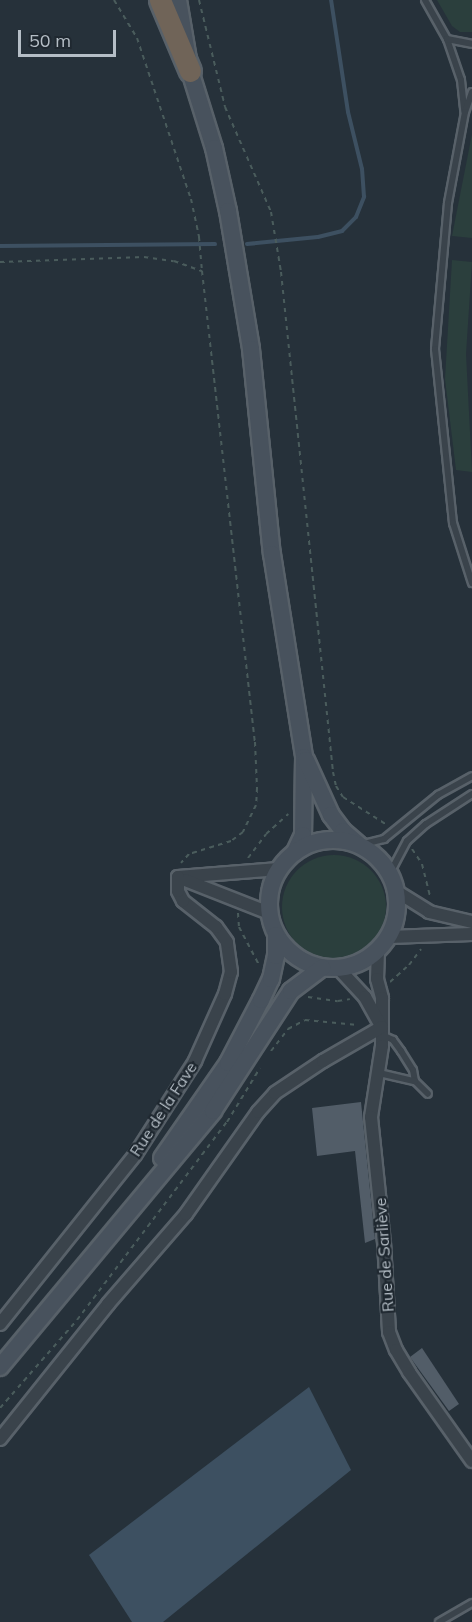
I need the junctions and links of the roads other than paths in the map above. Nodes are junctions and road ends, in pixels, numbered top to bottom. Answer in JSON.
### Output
{"nodes":[{"id":1,"x":160,"y":0,"type":"edge"},
{"id":2,"x":178,"y":0,"type":"edge"},
{"id":3,"x":425,"y":0,"type":"edge"},
{"id":4,"x":447,"y":39,"type":"junction"},
{"id":5,"x":472,"y":44,"type":"edge"},
{"id":6,"x":190,"y":71,"type":"junction"},
{"id":7,"x":472,"y":92,"type":"edge"},
{"id":8,"x":465,"y":112,"type":"junction"},
{"id":9,"x":472,"y":583,"type":"edge"},
{"id":10,"x":304,"y":757,"type":"junction"},
{"id":11,"x":472,"y":776,"type":"edge"},
{"id":12,"x":472,"y":794,"type":"edge"},
{"id":13,"x":360,"y":845,"type":"junction"},
{"id":14,"x":295,"y":852,"type":"junction"},
{"id":15,"x":279,"y":869,"type":"junction"},
{"id":16,"x":390,"y":873,"type":"junction"},
{"id":17,"x":178,"y":878,"type":"junction"},
{"id":18,"x":397,"y":896,"type":"junction"},
{"id":19,"x":269,"y":913,"type":"junction"},
{"id":20,"x":472,"y":922,"type":"edge"},
{"id":21,"x":472,"y":929,"type":"edge"},
{"id":22,"x":472,"y":934,"type":"edge"},
{"id":23,"x":276,"y":935,"type":"junction"},
{"id":24,"x":389,"y":937,"type":"junction"},
{"id":25,"x":378,"y":951,"type":"junction"},
{"id":26,"x":325,"y":968,"type":"junction"},
{"id":27,"x":382,"y":1031,"type":"junction"},
{"id":28,"x":379,"y":1073,"type":"junction"},
{"id":29,"x":416,"y":1081,"type":"junction"},
{"id":30,"x":428,"y":1095,"type":"dead end"},
{"id":31,"x":185,"y":1146,"type":"junction"},
{"id":32,"x":104,"y":1240,"type":"junction"},
{"id":33,"x":0,"y":1324,"type":"edge"},
{"id":34,"x":0,"y":1367,"type":"edge"},
{"id":35,"x":0,"y":1439,"type":"edge"},
{"id":36,"x":472,"y":1461,"type":"edge"},
{"id":37,"x":472,"y":1603,"type":"edge"},
{"id":38,"x":439,"y":1622,"type":"edge"}],
"edges":[{"from":1,"to":6,"type":"highway"},
{"from":2,"to":6,"type":"main road"},
{"from":3,"to":4,"type":"lane"},
{"from":4,"to":5,"type":"lane"},
{"from":4,"to":8,"type":"lane"},
{"from":6,"to":10,"type":"main road"},
{"from":7,"to":8,"type":"lane"},
{"from":8,"to":9,"type":"lane"},
{"from":10,"to":13,"type":"main road"},
{"from":10,"to":14,"type":"main road"},
{"from":11,"to":13,"type":"lane"},
{"from":12,"to":16,"type":"lane"},
{"from":13,"to":14,"type":"main road"},
{"from":13,"to":16,"type":"main road"},
{"from":14,"to":15,"type":"main road"},
{"from":15,"to":17,"type":"street"},
{"from":15,"to":19,"type":"main road"},
{"from":16,"to":18,"type":"main road"},
{"from":17,"to":19,"type":"street"},
{"from":17,"to":33,"type":"street","name":"Rue de la Fave"},
{"from":18,"to":20,"type":"street"},
{"from":18,"to":21,"type":"street"},
{"from":18,"to":24,"type":"main road"},
{"from":19,"to":23,"type":"main road"},
{"from":22,"to":24,"type":"street"},
{"from":23,"to":26,"type":"main road"},
{"from":23,"to":32,"type":"main road"},
{"from":24,"to":25,"type":"main road"},
{"from":25,"to":26,"type":"main road"},
{"from":25,"to":27,"type":"street","name":"Rue de Sarliève"},
{"from":26,"to":27,"type":"street"},
{"from":26,"to":31,"type":"main road"},
{"from":26,"to":31,"type":"main road"},
{"from":27,"to":28,"type":"street","name":"Rue de Sarliève"},
{"from":27,"to":29,"type":"lane"},
{"from":27,"to":35,"type":"street"},
{"from":28,"to":29,"type":"lane"},
{"from":28,"to":36,"type":"street","name":"Rue de Sarliève"},
{"from":29,"to":30,"type":"lane"},
{"from":31,"to":32,"type":"main road"},
{"from":32,"to":34,"type":"main road"},
{"from":37,"to":38,"type":"lane"}]}
